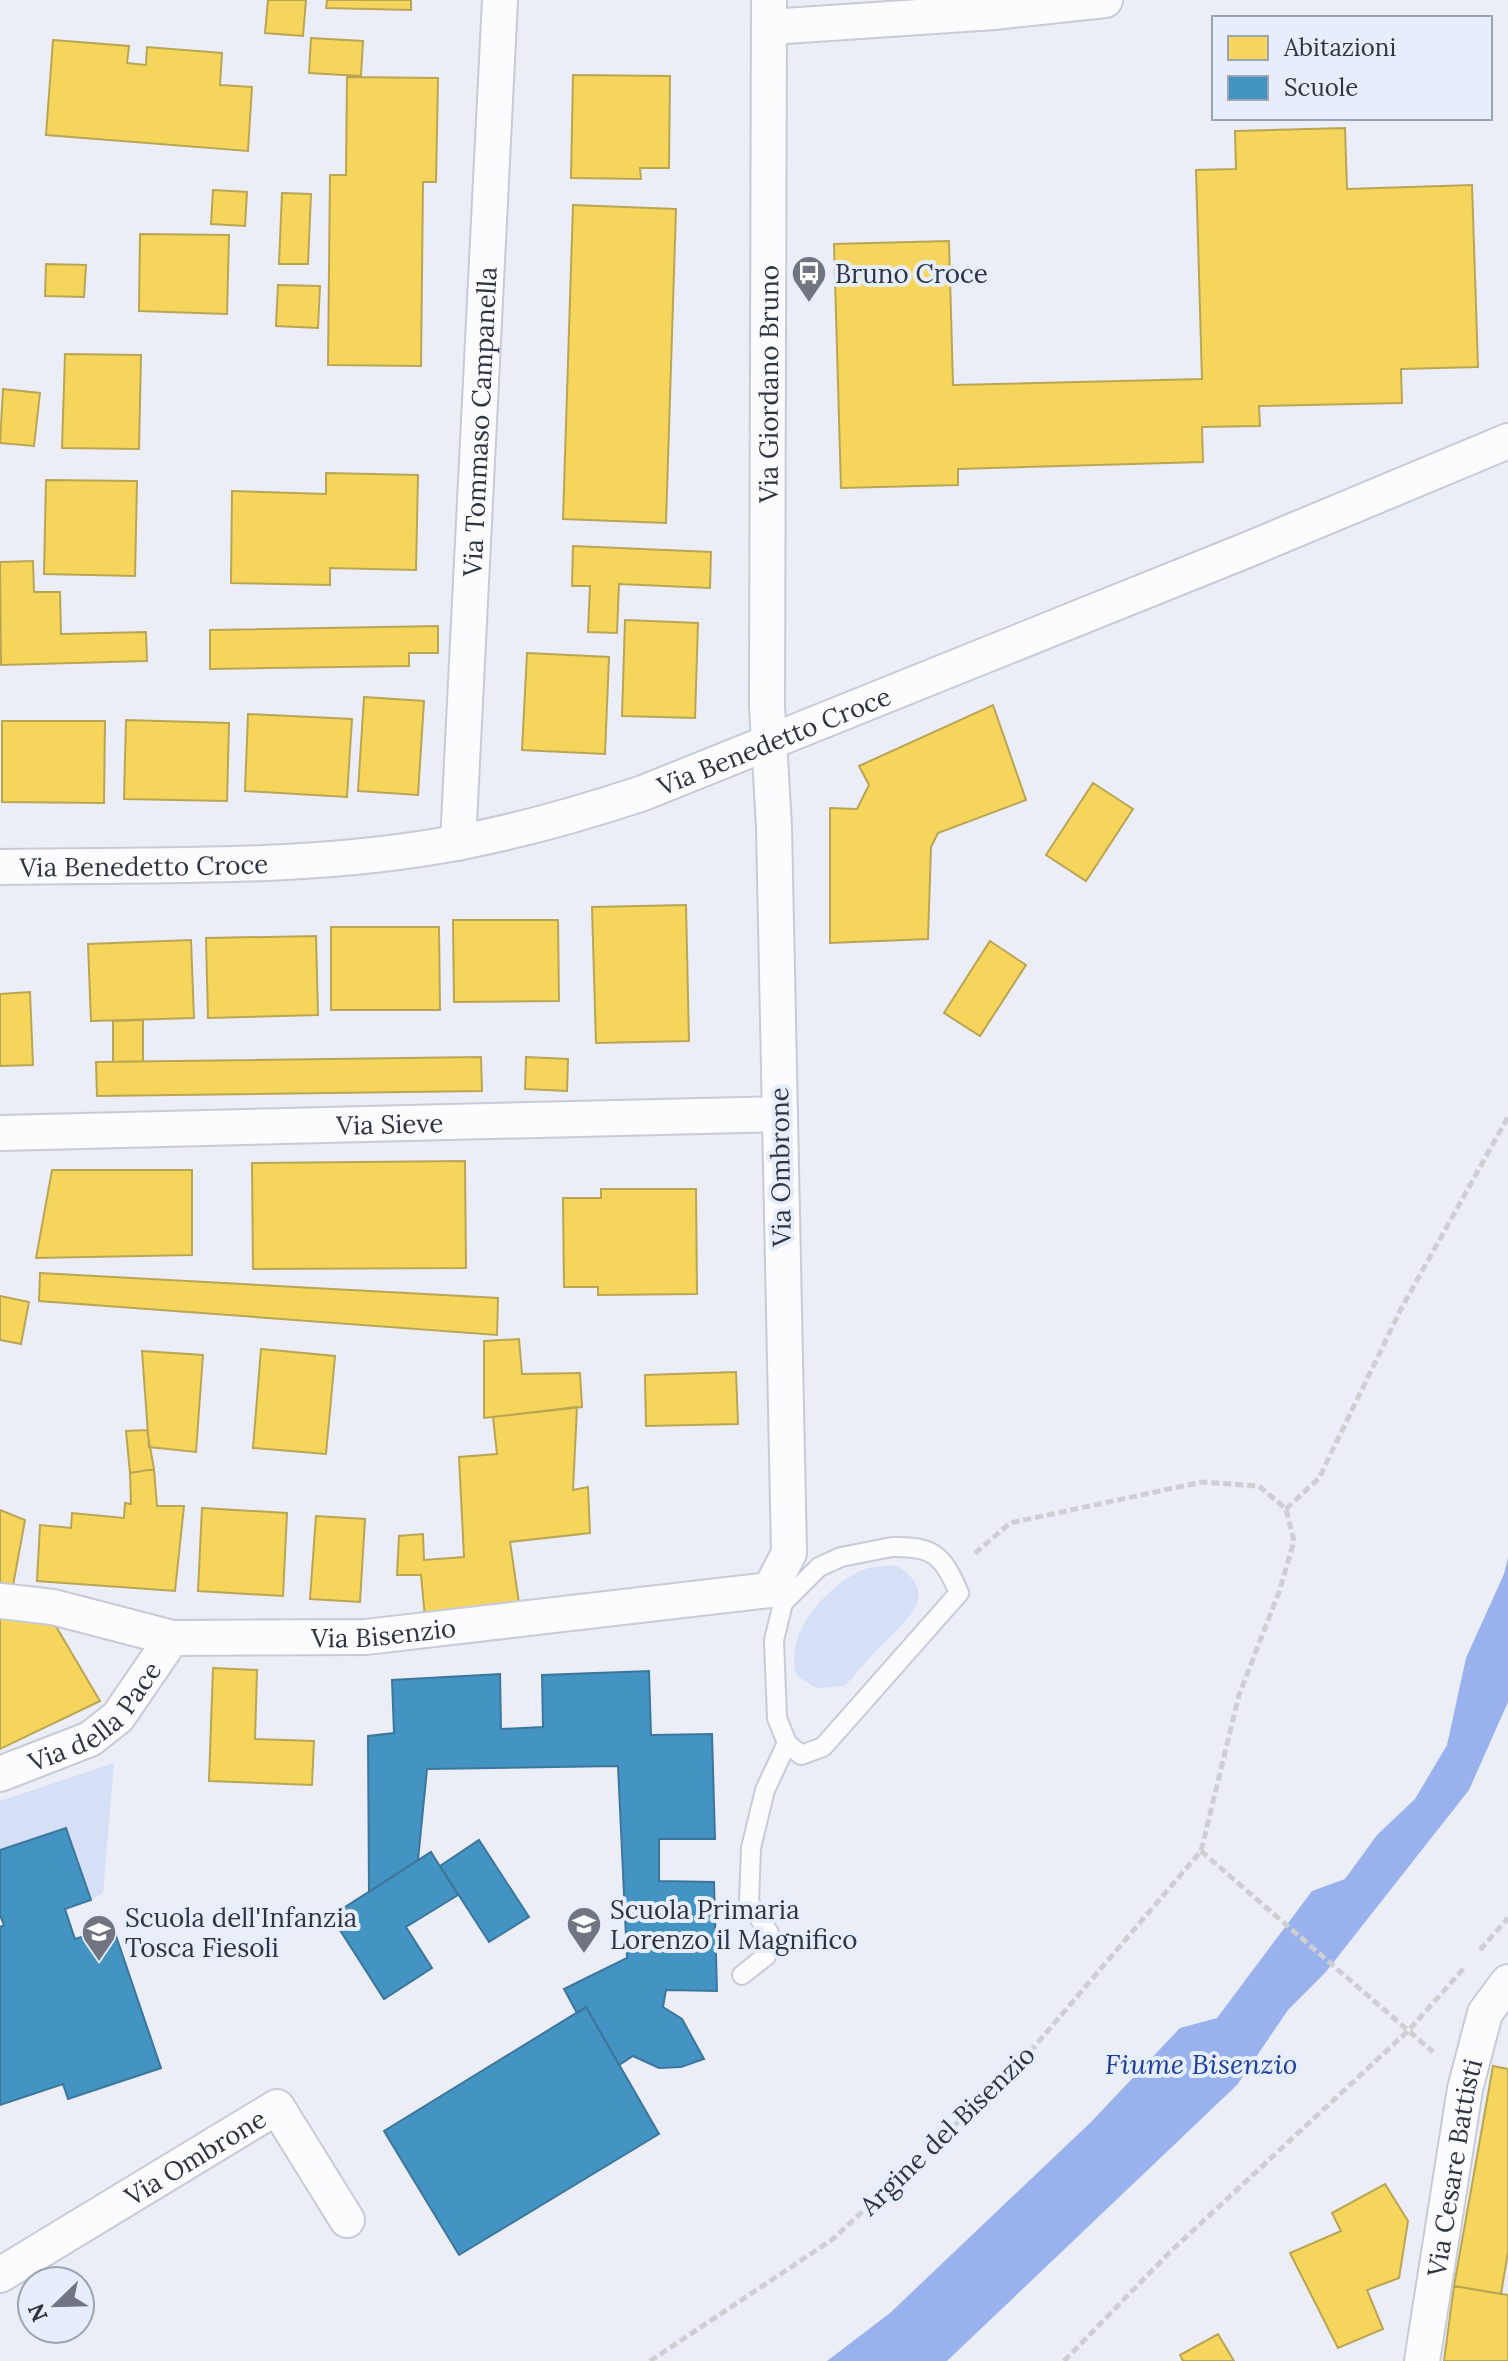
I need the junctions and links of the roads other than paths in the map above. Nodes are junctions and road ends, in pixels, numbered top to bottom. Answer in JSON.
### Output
{"nodes":[{"id":1,"x":500,"y":0,"type":"edge"},
{"id":2,"x":1105,"y":0,"type":"edge"},
{"id":3,"x":770,"y":14,"type":"edge"},
{"id":4,"x":1508,"y":441,"type":"edge"},
{"id":5,"x":769,"y":740,"type":"junction"},
{"id":6,"x":458,"y":843,"type":"junction"},
{"id":7,"x":0,"y":867,"type":"edge"},
{"id":8,"x":780,"y":1114,"type":"junction"},
{"id":9,"x":0,"y":1133,"type":"edge"},
{"id":10,"x":776,"y":1596,"type":"junction"},
{"id":11,"x":0,"y":1601,"type":"edge"},
{"id":12,"x":172,"y":1638,"type":"junction"},
{"id":13,"x":787,"y":1743,"type":"junction"},
{"id":14,"x":0,"y":1774,"type":"edge"},
{"id":15,"x":742,"y":1975,"type":"dead end"},
{"id":16,"x":1508,"y":1982,"type":"edge"},
{"id":17,"x":347,"y":2220,"type":"dead end"},
{"id":18,"x":0,"y":2275,"type":"edge"},
{"id":19,"x":1422,"y":2361,"type":"edge"}],
"edges":[{"from":1,"to":6,"type":"street","name":"Via Tommaso Campanella"},
{"from":2,"to":3,"type":"street","name":"Via Giordano Bruno"},
{"from":3,"to":5,"type":"street","name":"Via Giordano Bruno"},
{"from":4,"to":5,"type":"street","name":"Via Benedetto Croce"},
{"from":5,"to":6,"type":"street","name":"Via Benedetto Croce"},
{"from":5,"to":8,"type":"street","name":"Via Ombrone"},
{"from":6,"to":7,"type":"street","name":"Via Benedetto Croce"},
{"from":8,"to":9,"type":"street","name":"Via Sieve"},
{"from":8,"to":10,"type":"street","name":"Via Ombrone"},
{"from":10,"to":12,"type":"street","name":"Via Bisenzio"},
{"from":10,"to":13,"type":"lane"},
{"from":10,"to":13,"type":"lane"},
{"from":11,"to":12,"type":"street","name":"Via Bisenzio"},
{"from":12,"to":14,"type":"street","name":"Via della Pace"},
{"from":13,"to":15,"type":"lane"},
{"from":16,"to":19,"type":"street","name":"Via Cesare Battisti"},
{"from":17,"to":18,"type":"street","name":"Via Ombrone"}]}
